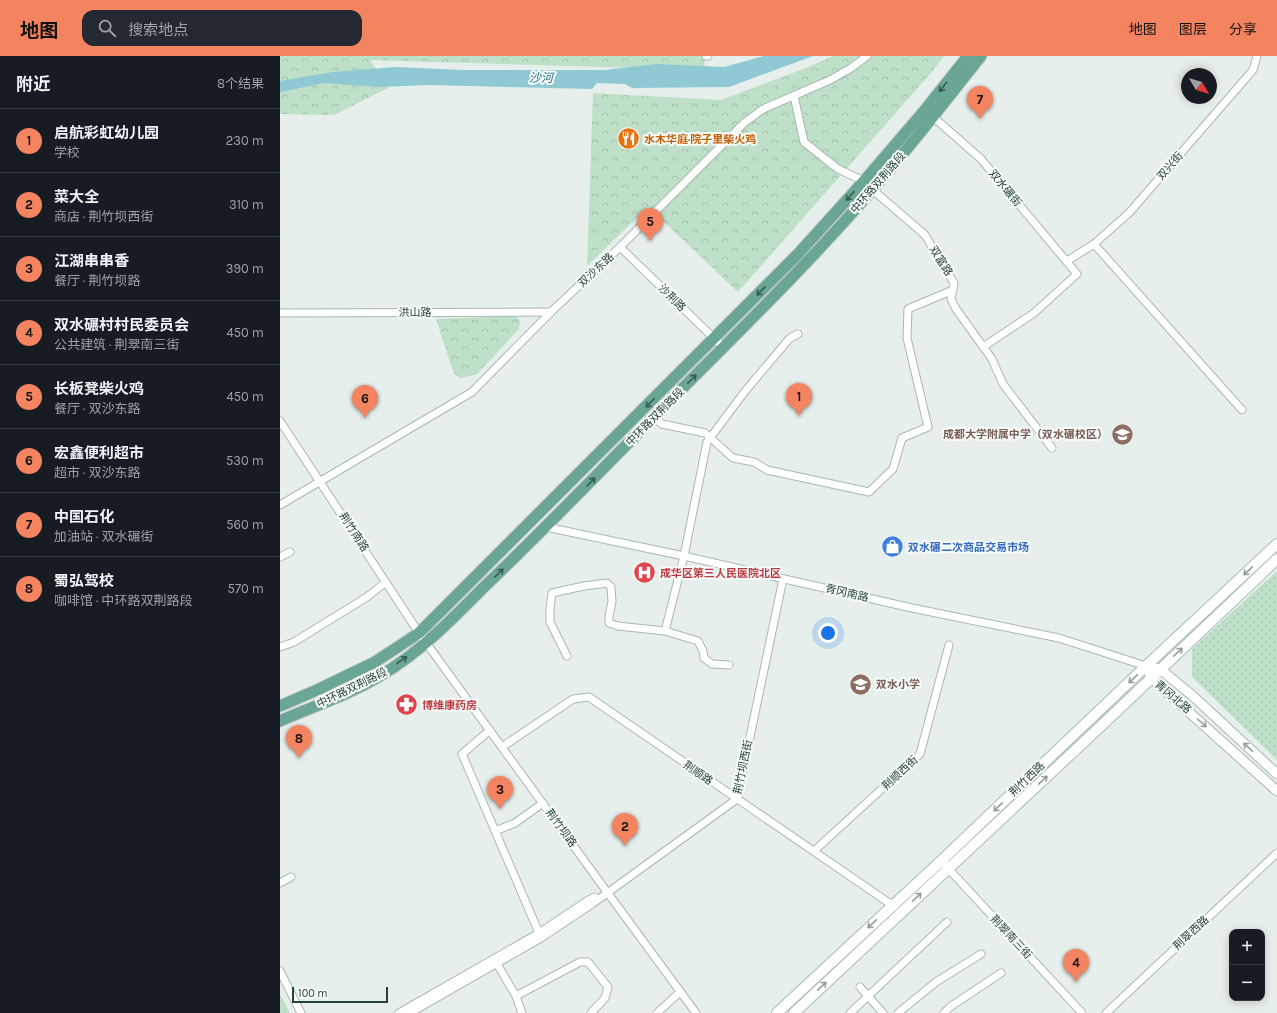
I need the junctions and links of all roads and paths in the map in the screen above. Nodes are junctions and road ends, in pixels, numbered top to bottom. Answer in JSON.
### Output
{"nodes":[{"id":1,"x":867,"y":56,"type":"edge"},
{"id":2,"x":968,"y":56,"type":"edge"},
{"id":3,"x":981,"y":56,"type":"edge"},
{"id":4,"x":1257,"y":56,"type":"edge"},
{"id":5,"x":794,"y":96,"type":"junction"},
{"id":6,"x":929,"y":113,"type":"junction"},
{"id":7,"x":864,"y":181,"type":"junction"},
{"id":8,"x":873,"y":190,"type":"junction"},
{"id":9,"x":1094,"y":244,"type":"junction"},
{"id":10,"x":620,"y":247,"type":"junction"},
{"id":11,"x":1067,"y":261,"type":"junction"},
{"id":12,"x":953,"y":290,"type":"junction"},
{"id":13,"x":551,"y":312,"type":"junction"},
{"id":14,"x":280,"y":313,"type":"edge"},
{"id":15,"x":798,"y":334,"type":"dead end"},
{"id":16,"x":713,"y":339,"type":"junction"},
{"id":17,"x":983,"y":347,"type":"junction"},
{"id":18,"x":724,"y":348,"type":"junction"},
{"id":19,"x":1242,"y":410,"type":"dead end"},
{"id":20,"x":654,"y":417,"type":"junction"},
{"id":21,"x":280,"y":421,"type":"edge"},
{"id":22,"x":710,"y":438,"type":"junction"},
{"id":23,"x":1052,"y":448,"type":"dead end"},
{"id":24,"x":320,"y":481,"type":"junction"},
{"id":25,"x":280,"y":505,"type":"edge"},
{"id":26,"x":546,"y":528,"type":"junction"},
{"id":27,"x":1277,"y":544,"type":"edge"},
{"id":28,"x":290,"y":552,"type":"dead end"},
{"id":29,"x":684,"y":556,"type":"junction"},
{"id":30,"x":280,"y":558,"type":"edge"},
{"id":31,"x":1277,"y":559,"type":"edge"},
{"id":32,"x":783,"y":579,"type":"junction"},
{"id":33,"x":386,"y":582,"type":"junction"},
{"id":34,"x":665,"y":631,"type":"junction"},
{"id":35,"x":419,"y":633,"type":"junction"},
{"id":36,"x":427,"y":643,"type":"junction"},
{"id":37,"x":949,"y":645,"type":"dead end"},
{"id":38,"x":280,"y":647,"type":"edge"},
{"id":39,"x":567,"y":656,"type":"dead end"},
{"id":40,"x":729,"y":665,"type":"dead end"},
{"id":41,"x":1146,"y":666,"type":"junction"},
{"id":42,"x":1160,"y":670,"type":"junction"},
{"id":43,"x":1151,"y":678,"type":"junction"},
{"id":44,"x":280,"y":706,"type":"edge"},
{"id":45,"x":280,"y":720,"type":"edge"},
{"id":46,"x":490,"y":730,"type":"junction"},
{"id":47,"x":502,"y":747,"type":"junction"},
{"id":48,"x":1277,"y":774,"type":"edge"},
{"id":49,"x":1277,"y":791,"type":"edge"},
{"id":50,"x":736,"y":799,"type":"junction"},
{"id":51,"x":543,"y":803,"type":"junction"},
{"id":52,"x":495,"y":831,"type":"junction"},
{"id":53,"x":814,"y":851,"type":"junction"},
{"id":54,"x":1277,"y":853,"type":"edge"},
{"id":55,"x":945,"y":865,"type":"junction"},
{"id":56,"x":291,"y":877,"type":"dead end"},
{"id":57,"x":280,"y":883,"type":"edge"},
{"id":58,"x":607,"y":892,"type":"junction"},
{"id":59,"x":892,"y":905,"type":"junction"},
{"id":60,"x":947,"y":922,"type":"dead end"},
{"id":61,"x":539,"y":933,"type":"junction"},
{"id":62,"x":981,"y":954,"type":"dead end"},
{"id":63,"x":495,"y":961,"type":"junction"},
{"id":64,"x":280,"y":971,"type":"edge"},
{"id":65,"x":1001,"y":973,"type":"dead end"},
{"id":66,"x":860,"y":987,"type":"dead end"},
{"id":67,"x":680,"y":992,"type":"junction"},
{"id":68,"x":516,"y":996,"type":"junction"},
{"id":69,"x":868,"y":996,"type":"junction"},
{"id":70,"x":301,"y":1013,"type":"edge"},
{"id":71,"x":399,"y":1013,"type":"edge"},
{"id":72,"x":410,"y":1013,"type":"edge"},
{"id":73,"x":522,"y":1013,"type":"edge"},
{"id":74,"x":591,"y":1013,"type":"edge"},
{"id":75,"x":657,"y":1013,"type":"edge"},
{"id":76,"x":696,"y":1013,"type":"edge"},
{"id":77,"x":777,"y":1013,"type":"edge"},
{"id":78,"x":794,"y":1013,"type":"edge"},
{"id":79,"x":850,"y":1013,"type":"edge"},
{"id":80,"x":883,"y":1013,"type":"edge"},
{"id":81,"x":898,"y":1013,"type":"edge"},
{"id":82,"x":944,"y":1013,"type":"edge"},
{"id":83,"x":1082,"y":1013,"type":"edge"},
{"id":84,"x":1106,"y":1013,"type":"edge"}],
"edges":[{"from":1,"to":5,"type":"street","name":"双沙东路"},
{"from":2,"to":6,"type":"main road","name":"中环路双荆路段","one_way":true},
{"from":3,"to":6,"type":"main road","name":"中环路双荆路段"},
{"from":4,"to":9,"type":"street","name":"双兴街"},
{"from":5,"to":7,"type":"street"},
{"from":5,"to":10,"type":"street","name":"双沙东路"},
{"from":6,"to":7,"type":"main road","name":"中环路双荆路段"},
{"from":6,"to":8,"type":"main road","name":"中环路双荆路段"},
{"from":6,"to":11,"type":"street","name":"双水碾街"},
{"from":7,"to":16,"type":"main road","name":"中环路双荆路段","one_way":true},
{"from":8,"to":12,"type":"street","name":"双富路"},
{"from":8,"to":18,"type":"main road","name":"中环路双荆路段"},
{"from":9,"to":11,"type":"street","name":"双兴街"},
{"from":9,"to":19,"type":"street"},
{"from":10,"to":13,"type":"street","name":"双沙东路"},
{"from":10,"to":16,"type":"street","name":"沙荆路"},
{"from":11,"to":17,"type":"street","name":"双水碾街"},
{"from":12,"to":17,"type":"street","name":"双富路"},
{"from":12,"to":22,"type":"street"},
{"from":13,"to":14,"type":"street","name":"洪山路"},
{"from":13,"to":24,"type":"street","name":"双沙东路"},
{"from":15,"to":22,"type":"street"},
{"from":16,"to":18,"type":"street","name":"沙荆路"},
{"from":16,"to":35,"type":"main road","name":"中环路双荆路段","one_way":true},
{"from":17,"to":23,"type":"street","name":"双富路"},
{"from":20,"to":18,"type":"main road","name":"中环路双荆路段","one_way":true},
{"from":20,"to":22,"type":"street"},
{"from":26,"to":20,"type":"main road","name":"中环路双荆路段","one_way":true},
{"from":21,"to":24,"type":"street","name":"荆竹南路"},
{"from":22,"to":29,"type":"street"},
{"from":24,"to":25,"type":"street","name":"双沙东路"},
{"from":24,"to":33,"type":"street","name":"荆竹南路"},
{"from":26,"to":29,"type":"street","name":"青冈南路"},
{"from":36,"to":26,"type":"main road","name":"中环路双荆路段","one_way":true},
{"from":27,"to":41,"type":"main road","name":"荆竹西路","one_way":true},
{"from":28,"to":30,"type":"street"},
{"from":29,"to":32,"type":"street","name":"青冈南路"},
{"from":29,"to":34,"type":"street"},
{"from":42,"to":31,"type":"main road","name":"荆竹西路","one_way":true},
{"from":32,"to":41,"type":"street","name":"青冈南路"},
{"from":32,"to":50,"type":"street","name":"荆竹坝西街"},
{"from":33,"to":35,"type":"street","name":"荆竹南路"},
{"from":33,"to":38,"type":"street"},
{"from":34,"to":39,"type":"street"},
{"from":34,"to":40,"type":"street"},
{"from":35,"to":36,"type":"street","name":"荆竹南路"},
{"from":35,"to":44,"type":"main road","name":"中环路双荆路段"},
{"from":45,"to":36,"type":"main road","name":"中环路双荆路段","one_way":true},
{"from":36,"to":46,"type":"street","name":"荆竹坝路"},
{"from":37,"to":53,"type":"street","name":"荆顺西街"},
{"from":41,"to":42,"type":"street","name":"青冈北路"},
{"from":41,"to":43,"type":"street","name":"青冈北路"},
{"from":41,"to":55,"type":"main road","name":"荆竹西路","one_way":true},
{"from":42,"to":43,"type":"main road","name":"荆竹西路"},
{"from":48,"to":42,"type":"street","name":"青冈北路","one_way":true},
{"from":43,"to":49,"type":"street","name":"青冈北路","one_way":true},
{"from":55,"to":43,"type":"main road","name":"荆竹西路","one_way":true},
{"from":46,"to":47,"type":"street","name":"荆竹坝路"},
{"from":46,"to":52,"type":"street"},
{"from":47,"to":50,"type":"street","name":"荆顺路"},
{"from":47,"to":51,"type":"street","name":"荆竹坝路"},
{"from":50,"to":53,"type":"street","name":"荆顺路"},
{"from":50,"to":58,"type":"street","name":"荆竹坝西街"},
{"from":51,"to":52,"type":"street"},
{"from":51,"to":58,"type":"street","name":"荆竹坝路"},
{"from":52,"to":61,"type":"street"},
{"from":53,"to":59,"type":"street","name":"荆顺路"},
{"from":54,"to":84,"type":"street","name":"荆翠西路"},
{"from":55,"to":59,"type":"main road","name":"荆竹西路"},
{"from":78,"to":55,"type":"main road","name":"荆竹西路","one_way":true},
{"from":55,"to":83,"type":"street","name":"荆翠南三街"},
{"from":56,"to":57,"type":"street"},
{"from":58,"to":61,"type":"street"},
{"from":58,"to":63,"type":"street"},
{"from":58,"to":67,"type":"street","name":"荆竹坝路"},
{"from":59,"to":77,"type":"main road","name":"荆竹西路","one_way":true},
{"from":60,"to":69,"type":"street"},
{"from":61,"to":63,"type":"street"},
{"from":62,"to":81,"type":"street"},
{"from":63,"to":68,"type":"street"},
{"from":63,"to":71,"type":"street"},
{"from":63,"to":72,"type":"street"},
{"from":64,"to":70,"type":"street"},
{"from":65,"to":82,"type":"street"},
{"from":66,"to":69,"type":"street"},
{"from":67,"to":75,"type":"street"},
{"from":67,"to":76,"type":"street","name":"荆竹坝路"},
{"from":68,"to":73,"type":"street"},
{"from":68,"to":74,"type":"street"},
{"from":69,"to":79,"type":"street"},
{"from":69,"to":80,"type":"street"}]}
